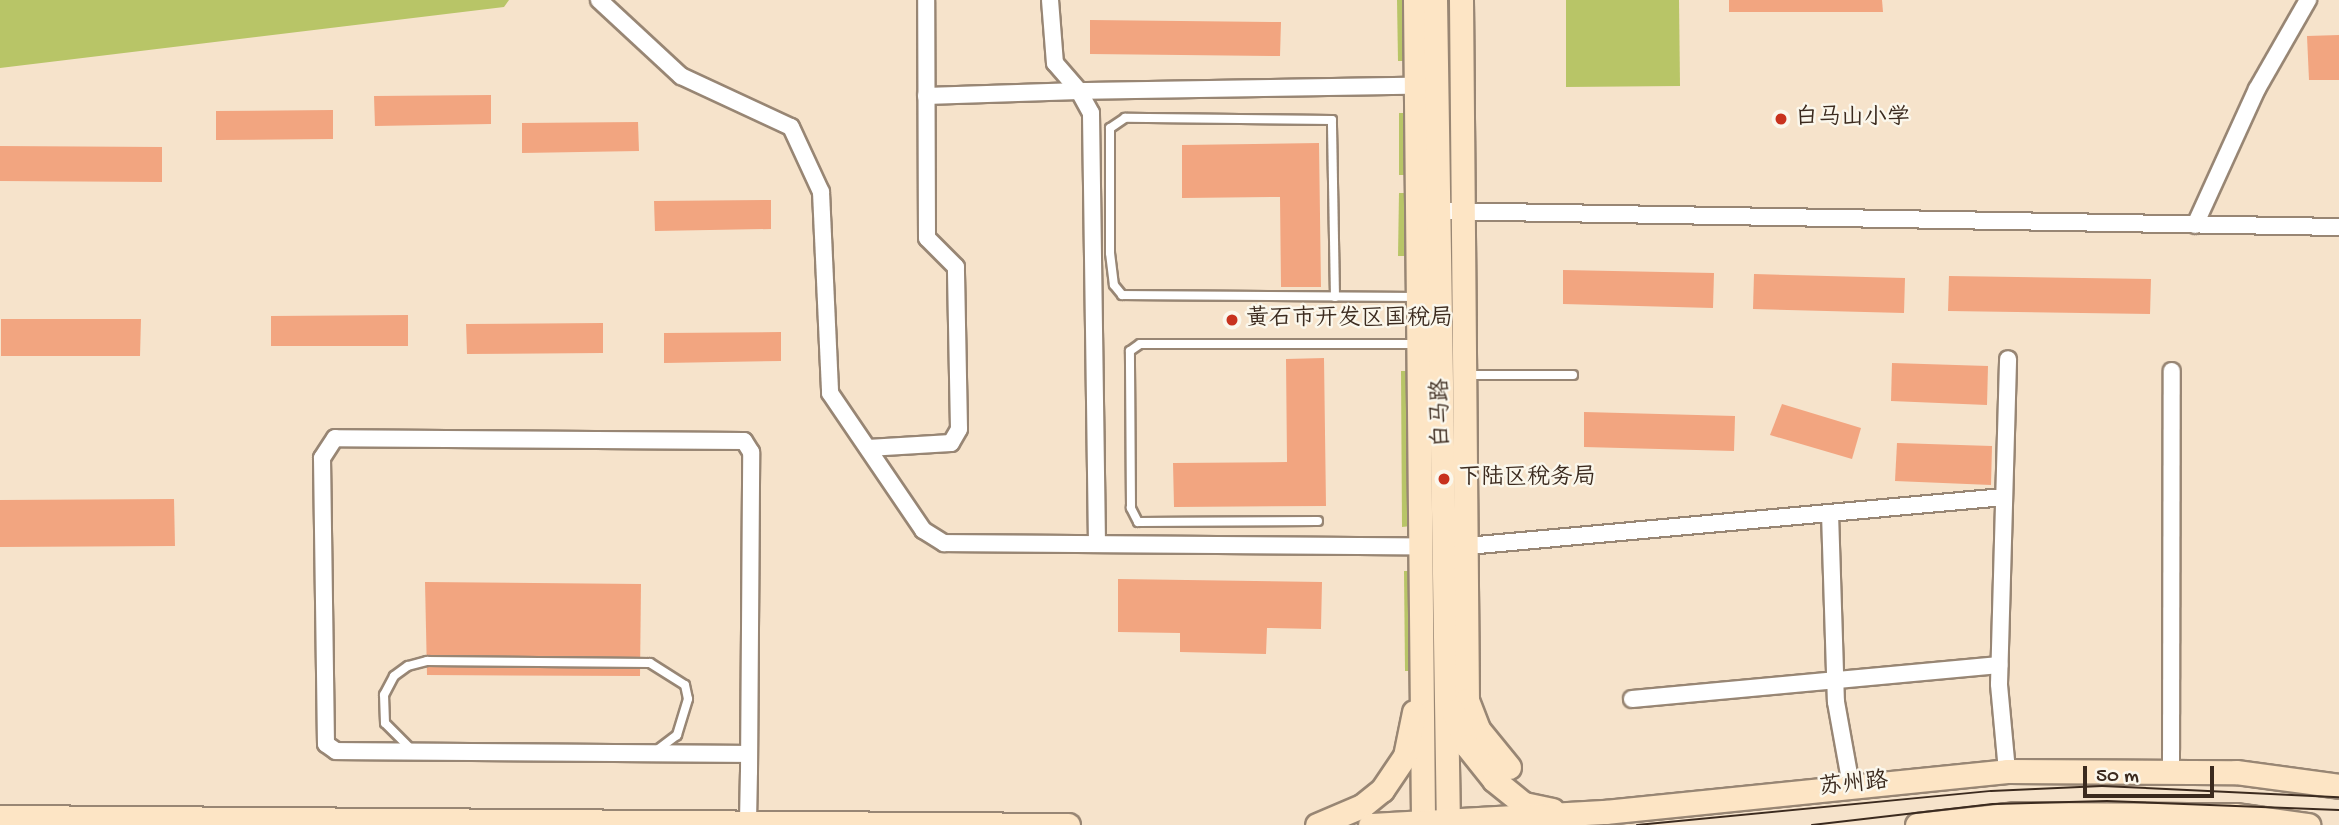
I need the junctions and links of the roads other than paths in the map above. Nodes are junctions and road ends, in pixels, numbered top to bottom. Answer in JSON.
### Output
{"nodes":[{"id":1,"x":599,"y":0,"type":"edge"},
{"id":2,"x":926,"y":0,"type":"edge"},
{"id":3,"x":1050,"y":0,"type":"edge"},
{"id":4,"x":1415,"y":0,"type":"edge"},
{"id":5,"x":1435,"y":0,"type":"edge"},
{"id":6,"x":1461,"y":0,"type":"edge"},
{"id":7,"x":2308,"y":0,"type":"edge"},
{"id":8,"x":1416,"y":86,"type":"junction"},
{"id":9,"x":1079,"y":91,"type":"junction"},
{"id":10,"x":926,"y":96,"type":"junction"},
{"id":11,"x":1452,"y":211,"type":"junction"},
{"id":12,"x":2195,"y":225,"type":"junction"},
{"id":13,"x":2339,"y":227,"type":"edge"},
{"id":14,"x":1335,"y":297,"type":"junction"},
{"id":15,"x":1419,"y":298,"type":"junction"},
{"id":16,"x":1419,"y":344,"type":"junction"},
{"id":17,"x":2008,"y":359,"type":"dead end"},
{"id":18,"x":2172,"y":371,"type":"dead end"},
{"id":19,"x":1454,"y":375,"type":"junction"},
{"id":20,"x":1573,"y":375,"type":"dead end"},
{"id":21,"x":868,"y":448,"type":"junction"},
{"id":22,"x":2004,"y":497,"type":"junction"},
{"id":23,"x":1830,"y":513,"type":"junction"},
{"id":24,"x":1318,"y":521,"type":"dead end"},
{"id":25,"x":1097,"y":544,"type":"junction"},
{"id":26,"x":1420,"y":546,"type":"junction"},
{"id":27,"x":1467,"y":546,"type":"junction"},
{"id":28,"x":1999,"y":665,"type":"junction"},
{"id":29,"x":1446,"y":668,"type":"junction"},
{"id":30,"x":1835,"y":679,"type":"junction"},
{"id":31,"x":1423,"y":690,"type":"junction"},
{"id":32,"x":1632,"y":699,"type":"dead end"},
{"id":33,"x":413,"y":752,"type":"junction"},
{"id":34,"x":654,"y":753,"type":"junction"},
{"id":35,"x":749,"y":754,"type":"junction"},
{"id":36,"x":1509,"y":767,"type":"dead end"},
{"id":37,"x":2007,"y":772,"type":"junction"},
{"id":38,"x":2171,"y":772,"type":"junction"},
{"id":39,"x":1851,"y":785,"type":"junction"},
{"id":40,"x":2339,"y":786,"type":"edge"},
{"id":41,"x":1569,"y":814,"type":"junction"},
{"id":42,"x":0,"y":817,"type":"edge"},
{"id":43,"x":2017,"y":820,"type":"edge"},
{"id":44,"x":2189,"y":820,"type":"edge"},
{"id":45,"x":748,"y":822,"type":"junction"},
{"id":46,"x":1449,"y":823,"type":"edge"},
{"id":47,"x":1423,"y":824,"type":"edge"},
{"id":48,"x":1068,"y":825,"type":"edge"},
{"id":49,"x":1317,"y":825,"type":"edge"},
{"id":50,"x":1370,"y":825,"type":"edge"},
{"id":51,"x":1917,"y":825,"type":"edge"},
{"id":52,"x":2308,"y":825,"type":"edge"}],
"edges":[{"from":1,"to":21,"type":"street"},
{"from":2,"to":10,"type":"street"},
{"from":3,"to":9,"type":"street"},
{"from":4,"to":8,"type":"main road","name":"白马路"},
{"from":5,"to":11,"type":"main road"},
{"from":6,"to":11,"type":"main road"},
{"from":7,"to":12,"type":"street"},
{"from":8,"to":9,"type":"street"},
{"from":8,"to":15,"type":"main road","name":"白马路"},
{"from":9,"to":10,"type":"street"},
{"from":9,"to":25,"type":"street"},
{"from":10,"to":21,"type":"street"},
{"from":11,"to":12,"type":"street"},
{"from":11,"to":19,"type":"main road"},
{"from":12,"to":13,"type":"street"},
{"from":14,"to":14,"type":"lane"},
{"from":14,"to":15,"type":"lane"},
{"from":15,"to":16,"type":"main road","name":"白马路"},
{"from":16,"to":24,"type":"lane"},
{"from":16,"to":26,"type":"main road","name":"白马路"},
{"from":17,"to":22,"type":"street"},
{"from":18,"to":38,"type":"street"},
{"from":19,"to":20,"type":"lane"},
{"from":19,"to":27,"type":"main road"},
{"from":19,"to":29,"type":"main road","name":"白马路"},
{"from":21,"to":25,"type":"street"},
{"from":22,"to":23,"type":"street"},
{"from":22,"to":28,"type":"street"},
{"from":23,"to":27,"type":"street"},
{"from":23,"to":30,"type":"street"},
{"from":25,"to":26,"type":"street"},
{"from":26,"to":31,"type":"main road","name":"白马路"},
{"from":27,"to":36,"type":"main road"},
{"from":28,"to":30,"type":"street"},
{"from":28,"to":37,"type":"street"},
{"from":29,"to":41,"type":"main road"},
{"from":29,"to":46,"type":"main road","name":"白马路"},
{"from":30,"to":32,"type":"street"},
{"from":30,"to":39,"type":"street"},
{"from":31,"to":47,"type":"main road","name":"白马路"},
{"from":31,"to":49,"type":"main road"},
{"from":33,"to":34,"type":"street"},
{"from":33,"to":34,"type":"lane"},
{"from":33,"to":35,"type":"street"},
{"from":34,"to":35,"type":"street"},
{"from":35,"to":45,"type":"street"},
{"from":37,"to":38,"type":"main road","name":"苏州路"},
{"from":37,"to":39,"type":"main road","name":"苏州路"},
{"from":38,"to":40,"type":"main road","name":"苏州路"},
{"from":39,"to":41,"type":"main road","name":"苏州路"},
{"from":41,"to":46,"type":"main road","name":"苏州路"},
{"from":42,"to":45,"type":"main road"},
{"from":43,"to":44,"type":"main road"},
{"from":43,"to":51,"type":"main road"},
{"from":44,"to":52,"type":"main road"},
{"from":45,"to":48,"type":"main road"},
{"from":46,"to":47,"type":"main road","name":"苏州路"},
{"from":47,"to":50,"type":"main road","name":"苏州路"}]}
